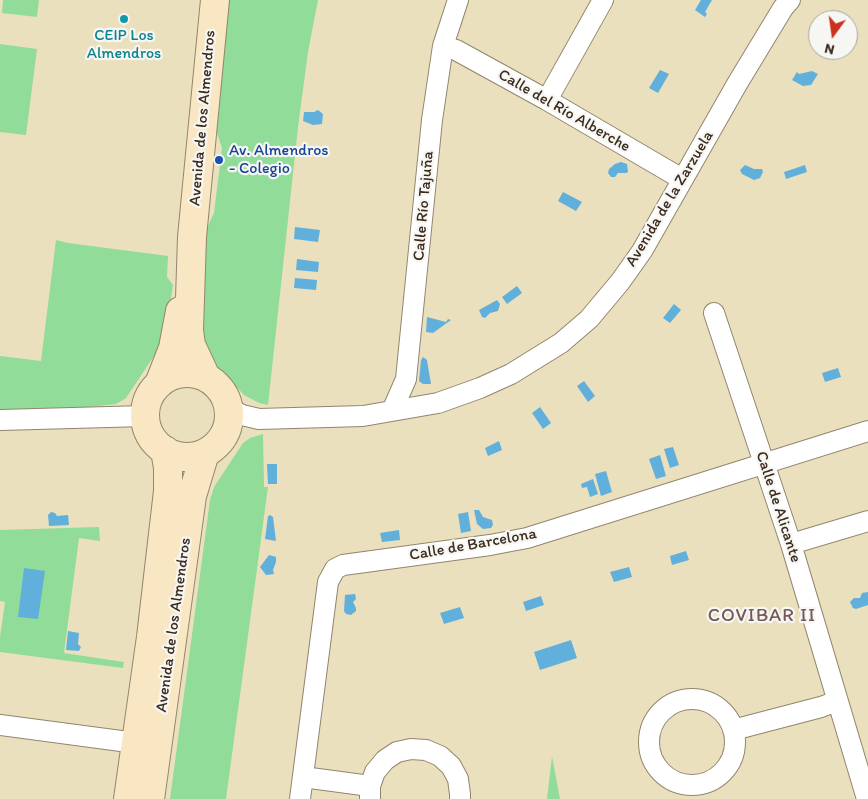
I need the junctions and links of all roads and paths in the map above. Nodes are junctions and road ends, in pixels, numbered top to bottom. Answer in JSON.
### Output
{"nodes":[{"id":1,"x":215,"y":0,"type":"edge"},
{"id":2,"x":458,"y":0,"type":"edge"},
{"id":3,"x":603,"y":0,"type":"edge"},
{"id":4,"x":790,"y":0,"type":"edge"},
{"id":5,"x":443,"y":46,"type":"junction"},
{"id":6,"x":547,"y":100,"type":"junction"},
{"id":7,"x":682,"y":179,"type":"junction"},
{"id":8,"x":192,"y":236,"type":"junction"},
{"id":9,"x":714,"y":313,"type":"dead end"},
{"id":10,"x":206,"y":377,"type":"junction"},
{"id":11,"x":159,"y":384,"type":"junction"},
{"id":12,"x":229,"y":408,"type":"junction"},
{"id":13,"x":392,"y":411,"type":"junction"},
{"id":14,"x":145,"y":416,"type":"junction"},
{"id":15,"x":0,"y":420,"type":"edge"},
{"id":16,"x":868,"y":431,"type":"edge"},
{"id":17,"x":165,"y":450,"type":"junction"},
{"id":18,"x":205,"y":453,"type":"junction"},
{"id":19,"x":764,"y":463,"type":"junction"},
{"id":20,"x":868,"y":521,"type":"edge"},
{"id":21,"x":791,"y":544,"type":"junction"},
{"id":22,"x":837,"y":701,"type":"junction"},
{"id":23,"x":0,"y":725,"type":"edge"},
{"id":24,"x":733,"y":730,"type":"junction"},
{"id":25,"x":136,"y":742,"type":"junction"},
{"id":26,"x":303,"y":777,"type":"junction"},
{"id":27,"x":370,"y":793,"type":"edge"},
{"id":28,"x":128,"y":799,"type":"edge"},
{"id":29,"x":150,"y":799,"type":"edge"},
{"id":30,"x":300,"y":799,"type":"edge"},
{"id":31,"x":460,"y":799,"type":"edge"},
{"id":32,"x":867,"y":799,"type":"edge"}],
"edges":[{"from":1,"to":8,"type":"street","name":"Avenida de los Almendros"},
{"from":2,"to":5,"type":"street","name":"Calle Río Tajuña"},
{"from":3,"to":6,"type":"street"},
{"from":4,"to":7,"type":"street","name":"Avenida de la Zarzuela"},
{"from":5,"to":6,"type":"street","name":"Calle del Río Alberche"},
{"from":5,"to":13,"type":"street","name":"Calle Río Tajuña"},
{"from":6,"to":7,"type":"street","name":"Calle del Río Alberche"},
{"from":7,"to":13,"type":"street","name":"Avenida de la Zarzuela"},
{"from":8,"to":10,"type":"street","name":"Avenida de los Almendros"},
{"from":8,"to":11,"type":"street","name":"Avenida de los Almendros"},
{"from":9,"to":19,"type":"street","name":"Calle de Alicante"},
{"from":10,"to":11,"type":"street"},
{"from":10,"to":12,"type":"street"},
{"from":11,"to":14,"type":"street"},
{"from":12,"to":13,"type":"street","name":"Avenida de la Zarzuela"},
{"from":12,"to":18,"type":"street"},
{"from":14,"to":15,"type":"street"},
{"from":14,"to":17,"type":"street"},
{"from":16,"to":19,"type":"street","name":"Calle de Barcelona"},
{"from":17,"to":18,"type":"street"},
{"from":17,"to":25,"type":"street","name":"Avenida de los Almendros"},
{"from":18,"to":29,"type":"street","name":"Avenida de los Almendros"},
{"from":19,"to":21,"type":"street","name":"Calle de Alicante"},
{"from":19,"to":26,"type":"street","name":"Calle de Barcelona"},
{"from":20,"to":21,"type":"street"},
{"from":21,"to":22,"type":"street","name":"Calle de Alicante"},
{"from":22,"to":24,"type":"street"},
{"from":22,"to":32,"type":"street","name":"Calle de Alicante"},
{"from":23,"to":25,"type":"street"},
{"from":24,"to":24,"type":"street"},
{"from":25,"to":28,"type":"street","name":"Avenida de los Almendros"},
{"from":26,"to":27,"type":"street"},
{"from":26,"to":30,"type":"street","name":"Calle de Barcelona"},
{"from":27,"to":31,"type":"street"}]}
